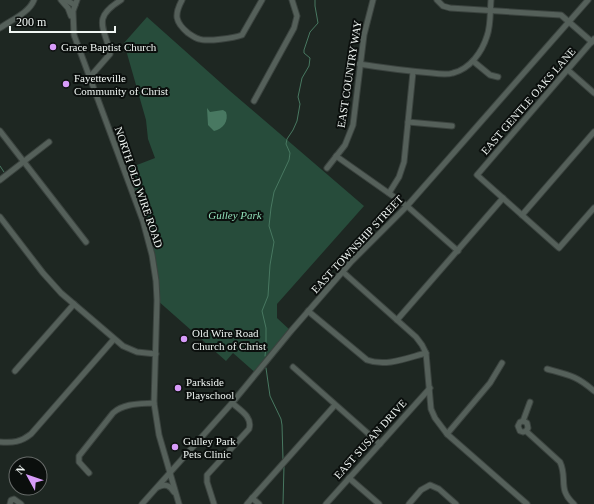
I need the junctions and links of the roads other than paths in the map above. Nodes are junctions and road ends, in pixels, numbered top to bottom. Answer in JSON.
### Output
{"nodes":[{"id":1,"x":34,"y":0,"type":"edge"},
{"id":2,"x":61,"y":0,"type":"edge"},
{"id":3,"x":66,"y":0,"type":"edge"},
{"id":4,"x":121,"y":0,"type":"edge"},
{"id":5,"x":182,"y":0,"type":"edge"},
{"id":6,"x":262,"y":0,"type":"edge"},
{"id":7,"x":292,"y":0,"type":"edge"},
{"id":8,"x":373,"y":0,"type":"edge"},
{"id":9,"x":437,"y":0,"type":"edge"},
{"id":10,"x":491,"y":0,"type":"edge"},
{"id":11,"x":588,"y":0,"type":"edge"},
{"id":12,"x":76,"y":2,"type":"edge"},
{"id":13,"x":490,"y":11,"type":"junction"},
{"id":14,"x":73,"y":21,"type":"junction"},
{"id":15,"x":570,"y":21,"type":"junction"},
{"id":16,"x":0,"y":28,"type":"edge"},
{"id":17,"x":593,"y":40,"type":"edge"},
{"id":18,"x":473,"y":61,"type":"junction"},
{"id":19,"x":359,"y":64,"type":"junction"},
{"id":20,"x":568,"y":70,"type":"junction"},
{"id":21,"x":413,"y":72,"type":"junction"},
{"id":22,"x":498,"y":77,"type":"dead end"},
{"id":23,"x":90,"y":78,"type":"junction"},
{"id":24,"x":594,"y":93,"type":"edge"},
{"id":25,"x":254,"y":101,"type":"dead end"},
{"id":26,"x":408,"y":122,"type":"junction"},
{"id":27,"x":452,"y":126,"type":"dead end"},
{"id":28,"x":0,"y":131,"type":"edge"},
{"id":29,"x":594,"y":132,"type":"edge"},
{"id":30,"x":49,"y":142,"type":"dead end"},
{"id":31,"x":336,"y":156,"type":"junction"},
{"id":32,"x":24,"y":162,"type":"junction"},
{"id":33,"x":327,"y":168,"type":"dead end"},
{"id":34,"x":0,"y":180,"type":"edge"},
{"id":35,"x":389,"y":193,"type":"junction"},
{"id":36,"x":503,"y":198,"type":"junction"},
{"id":37,"x":407,"y":206,"type":"junction"},
{"id":38,"x":594,"y":208,"type":"edge"},
{"id":39,"x":522,"y":215,"type":"junction"},
{"id":40,"x":0,"y":217,"type":"edge"},
{"id":41,"x":86,"y":242,"type":"dead end"},
{"id":42,"x":458,"y":251,"type":"junction"},
{"id":43,"x":343,"y":272,"type":"junction"},
{"id":44,"x":74,"y":304,"type":"junction"},
{"id":45,"x":308,"y":311,"type":"junction"},
{"id":46,"x":397,"y":320,"type":"junction"},
{"id":47,"x":114,"y":339,"type":"junction"},
{"id":48,"x":426,"y":353,"type":"junction"},
{"id":49,"x":156,"y":354,"type":"junction"},
{"id":50,"x":502,"y":363,"type":"dead end"},
{"id":51,"x":293,"y":367,"type":"dead end"},
{"id":52,"x":547,"y":369,"type":"dead end"},
{"id":53,"x":15,"y":371,"type":"dead end"},
{"id":54,"x":430,"y":388,"type":"junction"},
{"id":55,"x":594,"y":391,"type":"edge"},
{"id":56,"x":530,"y":402,"type":"dead end"},
{"id":57,"x":154,"y":403,"type":"junction"},
{"id":58,"x":232,"y":403,"type":"junction"},
{"id":59,"x":335,"y":404,"type":"junction"},
{"id":60,"x":523,"y":421,"type":"junction"},
{"id":61,"x":526,"y":431,"type":"junction"},
{"id":62,"x":447,"y":434,"type":"junction"},
{"id":63,"x":0,"y":442,"type":"edge"},
{"id":64,"x":380,"y":444,"type":"junction"},
{"id":65,"x":170,"y":473,"type":"junction"},
{"id":66,"x":89,"y":474,"type":"dead end"},
{"id":67,"x":349,"y":478,"type":"junction"},
{"id":68,"x":155,"y":489,"type":"junction"},
{"id":69,"x":176,"y":496,"type":"junction"},
{"id":70,"x":252,"y":498,"type":"junction"},
{"id":71,"x":10,"y":504,"type":"edge"},
{"id":72,"x":21,"y":504,"type":"edge"},
{"id":73,"x":142,"y":504,"type":"edge"},
{"id":74,"x":179,"y":504,"type":"edge"},
{"id":75,"x":214,"y":504,"type":"edge"},
{"id":76,"x":247,"y":504,"type":"edge"},
{"id":77,"x":259,"y":504,"type":"edge"},
{"id":78,"x":326,"y":504,"type":"edge"},
{"id":79,"x":379,"y":504,"type":"edge"},
{"id":80,"x":409,"y":504,"type":"edge"},
{"id":81,"x":456,"y":504,"type":"edge"},
{"id":82,"x":527,"y":504,"type":"edge"},
{"id":83,"x":574,"y":504,"type":"edge"}],
"edges":[{"from":1,"to":16,"type":"street"},
{"from":2,"to":14,"type":"street"},
{"from":3,"to":12,"type":"street"},
{"from":4,"to":23,"type":"street"},
{"from":5,"to":6,"type":"street"},
{"from":7,"to":25,"type":"street"},
{"from":8,"to":19,"type":"street","name":"EAST COUNTRY WAY"},
{"from":9,"to":13,"type":"street"},
{"from":10,"to":13,"type":"street"},
{"from":11,"to":15,"type":"street","name":"EAST TOWNSHIP STREET"},
{"from":12,"to":14,"type":"street","name":"NORTH OLD WIRE ROAD"},
{"from":13,"to":15,"type":"street"},
{"from":13,"to":18,"type":"street"},
{"from":14,"to":23,"type":"street","name":"NORTH OLD WIRE ROAD"},
{"from":15,"to":17,"type":"street"},
{"from":15,"to":37,"type":"street","name":"EAST TOWNSHIP STREET"},
{"from":17,"to":20,"type":"street","name":"EAST GENTLE OAKS LANE"},
{"from":18,"to":21,"type":"street"},
{"from":18,"to":22,"type":"street"},
{"from":19,"to":21,"type":"street"},
{"from":19,"to":31,"type":"street","name":"EAST COUNTRY WAY"},
{"from":20,"to":24,"type":"street"},
{"from":20,"to":36,"type":"street","name":"EAST GENTLE OAKS LANE"},
{"from":21,"to":26,"type":"street"},
{"from":23,"to":49,"type":"street","name":"NORTH OLD WIRE ROAD"},
{"from":26,"to":27,"type":"street"},
{"from":26,"to":35,"type":"street"},
{"from":28,"to":32,"type":"street"},
{"from":29,"to":39,"type":"street"},
{"from":30,"to":32,"type":"street"},
{"from":31,"to":33,"type":"street","name":"EAST COUNTRY WAY"},
{"from":31,"to":35,"type":"street"},
{"from":32,"to":34,"type":"street"},
{"from":32,"to":41,"type":"street"},
{"from":35,"to":37,"type":"street"},
{"from":36,"to":39,"type":"street"},
{"from":36,"to":42,"type":"street"},
{"from":37,"to":42,"type":"street"},
{"from":37,"to":43,"type":"street","name":"EAST TOWNSHIP STREET"},
{"from":38,"to":39,"type":"street"},
{"from":40,"to":44,"type":"street"},
{"from":42,"to":46,"type":"street"},
{"from":43,"to":45,"type":"street","name":"EAST TOWNSHIP STREET"},
{"from":43,"to":46,"type":"street"},
{"from":44,"to":47,"type":"street"},
{"from":44,"to":53,"type":"street"},
{"from":45,"to":48,"type":"street"},
{"from":45,"to":58,"type":"street","name":"EAST TOWNSHIP STREET"},
{"from":46,"to":48,"type":"street"},
{"from":47,"to":49,"type":"street"},
{"from":47,"to":63,"type":"street"},
{"from":48,"to":54,"type":"street"},
{"from":49,"to":57,"type":"street","name":"NORTH OLD WIRE ROAD"},
{"from":50,"to":62,"type":"street"},
{"from":51,"to":59,"type":"street"},
{"from":52,"to":55,"type":"street"},
{"from":54,"to":62,"type":"street"},
{"from":54,"to":64,"type":"street","name":"EAST SUSAN DRIVE"},
{"from":56,"to":60,"type":"street"},
{"from":57,"to":65,"type":"street","name":"NORTH OLD WIRE ROAD"},
{"from":57,"to":66,"type":"street"},
{"from":58,"to":65,"type":"street","name":"EAST TOWNSHIP STREET"},
{"from":58,"to":75,"type":"street"},
{"from":59,"to":64,"type":"street"},
{"from":59,"to":70,"type":"street"},
{"from":60,"to":61,"type":"street"},
{"from":60,"to":61,"type":"street"},
{"from":61,"to":83,"type":"street"},
{"from":62,"to":82,"type":"street"},
{"from":64,"to":67,"type":"street","name":"EAST SUSAN DRIVE"},
{"from":65,"to":68,"type":"street","name":"EAST TOWNSHIP STREET"},
{"from":65,"to":69,"type":"street","name":"NORTH OLD WIRE ROAD"},
{"from":67,"to":78,"type":"street","name":"EAST SUSAN DRIVE"},
{"from":67,"to":79,"type":"street"},
{"from":68,"to":69,"type":"street"},
{"from":68,"to":73,"type":"street","name":"EAST TOWNSHIP STREET"},
{"from":69,"to":74,"type":"street","name":"NORTH OLD WIRE ROAD"},
{"from":70,"to":76,"type":"street"},
{"from":70,"to":77,"type":"street"},
{"from":71,"to":72,"type":"street"},
{"from":80,"to":81,"type":"street"}]}
